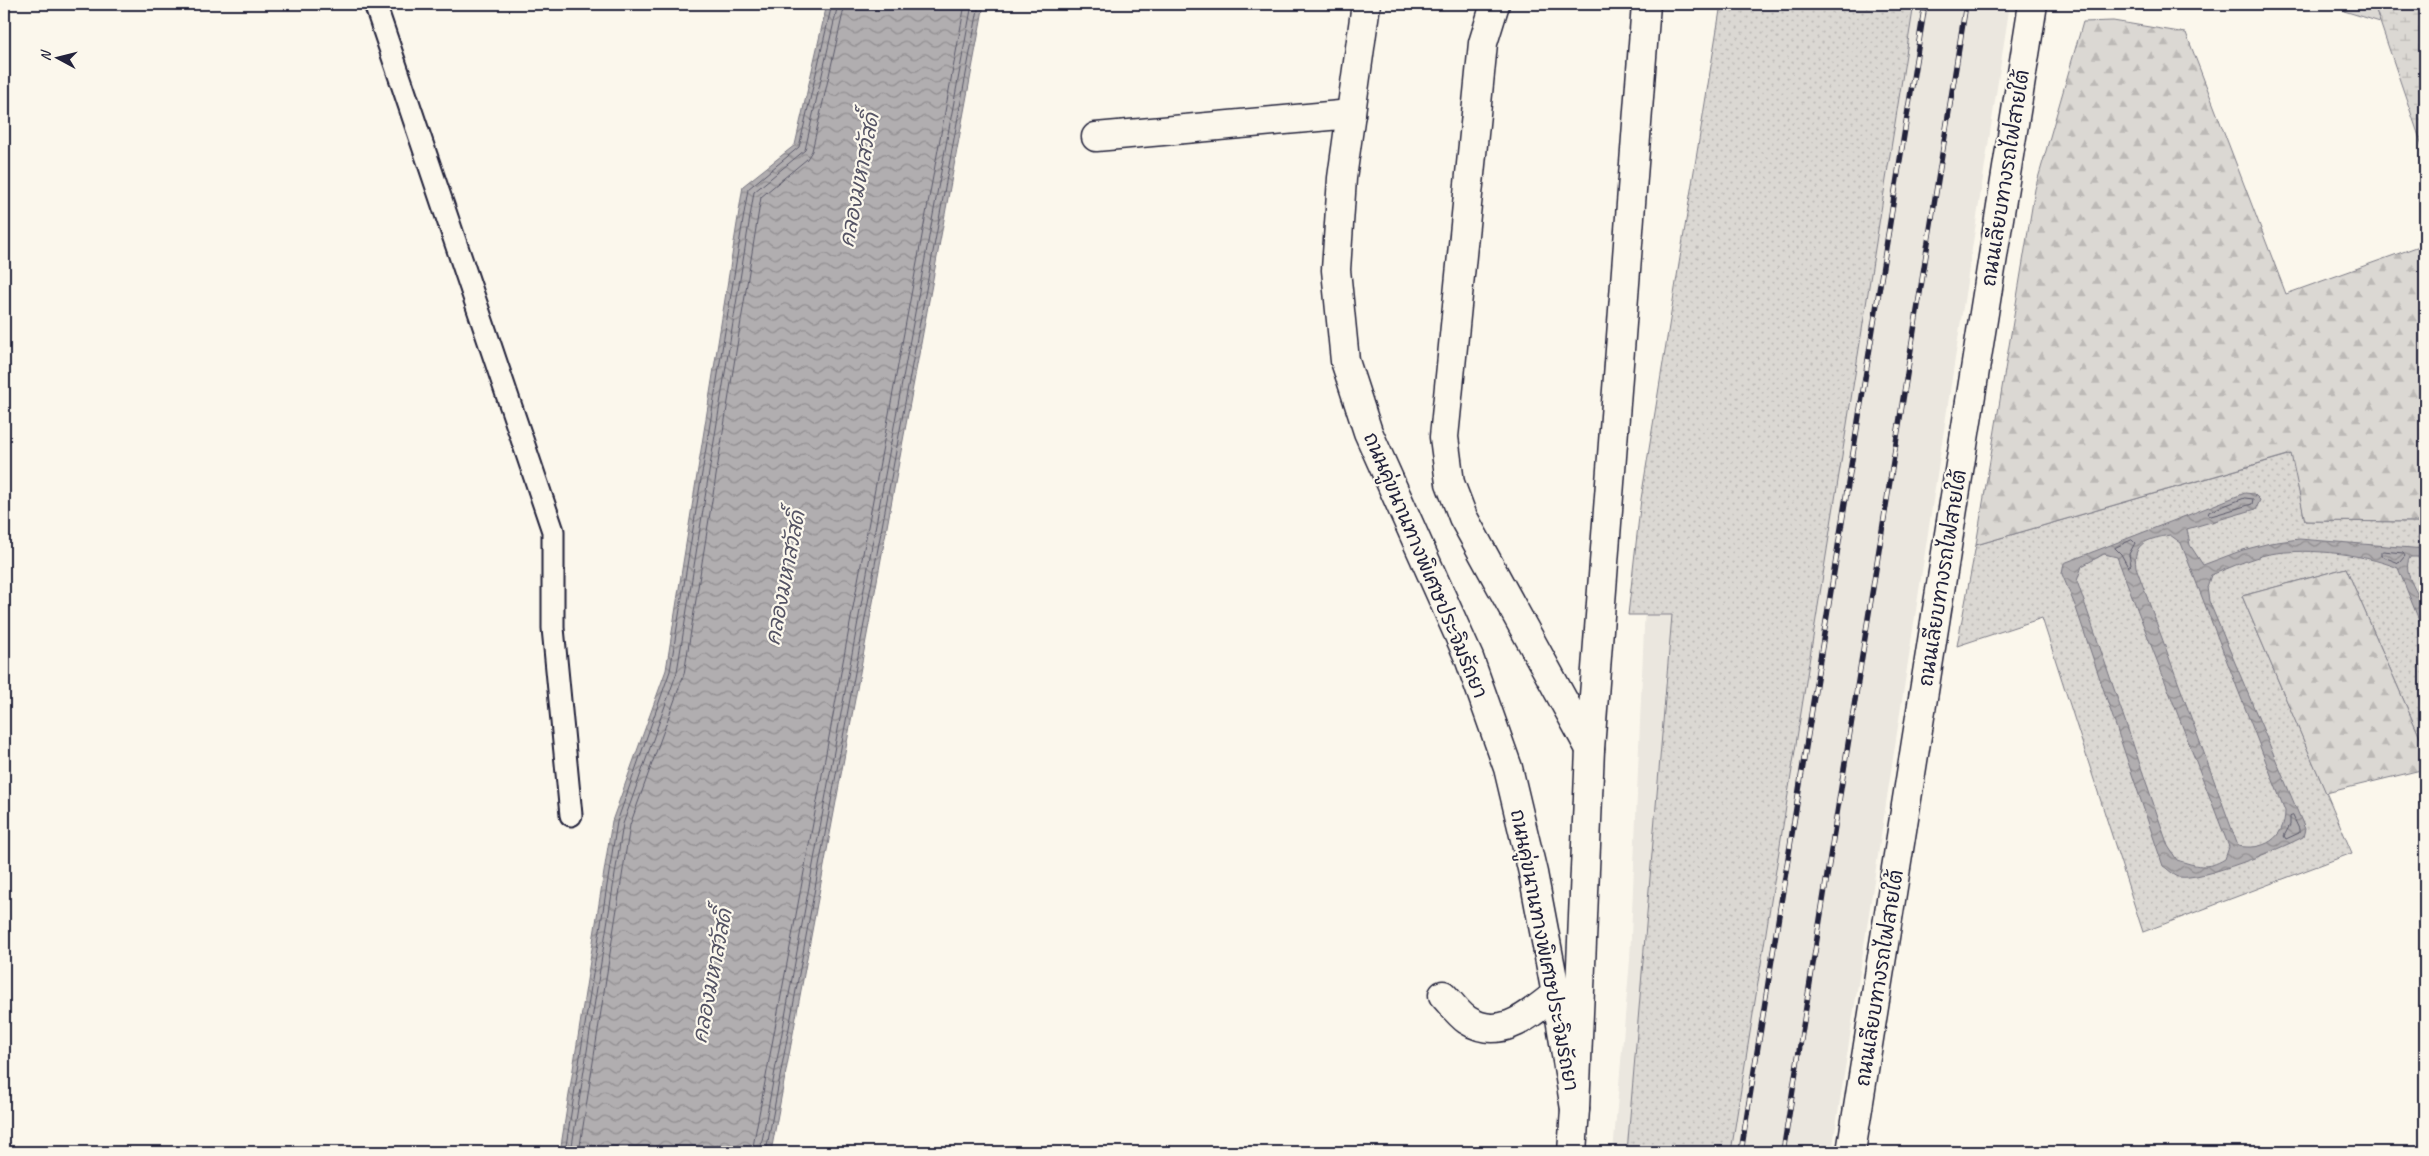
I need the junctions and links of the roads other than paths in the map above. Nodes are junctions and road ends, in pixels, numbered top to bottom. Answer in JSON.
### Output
{"nodes":[{"id":1,"x":375,"y":4,"type":"edge"},
{"id":2,"x":1366,"y":4,"type":"edge"},
{"id":3,"x":1495,"y":4,"type":"edge"},
{"id":4,"x":1646,"y":4,"type":"edge"},
{"id":5,"x":2033,"y":4,"type":"edge"},
{"id":6,"x":1351,"y":114,"type":"junction"},
{"id":7,"x":1096,"y":137,"type":"dead end"},
{"id":8,"x":1590,"y":749,"type":"junction"},
{"id":9,"x":571,"y":815,"type":"dead end"},
{"id":10,"x":1556,"y":994,"type":"junction"},
{"id":11,"x":1443,"y":995,"type":"dead end"},
{"id":12,"x":1575,"y":1110,"type":"junction"},
{"id":13,"x":1572,"y":1152,"type":"edge"},
{"id":14,"x":1851,"y":1152,"type":"edge"}],
"edges":[{"from":1,"to":9,"type":"lane"},
{"from":2,"to":6,"type":"main road","name":"ถนนคู่ขนานทางพิเศษประจิมรัถยา"},
{"from":3,"to":8,"type":"main road"},
{"from":4,"to":8,"type":"main road"},
{"from":5,"to":14,"type":"main road","name":"ถนนเลียบทางรถไฟสายใต้"},
{"from":6,"to":7,"type":"main road"},
{"from":6,"to":10,"type":"main road","name":"ถนนคู่ขนานทางพิเศษประจิมรัถยา"},
{"from":8,"to":12,"type":"main road"},
{"from":10,"to":11,"type":"main road"},
{"from":10,"to":12,"type":"main road","name":"ถนนคู่ขนานทางพิเศษประจิมรัถยา"},
{"from":12,"to":13,"type":"main road","name":"ถนนคู่ขนานทางพิเศษประจิมรัถยา"}]}
